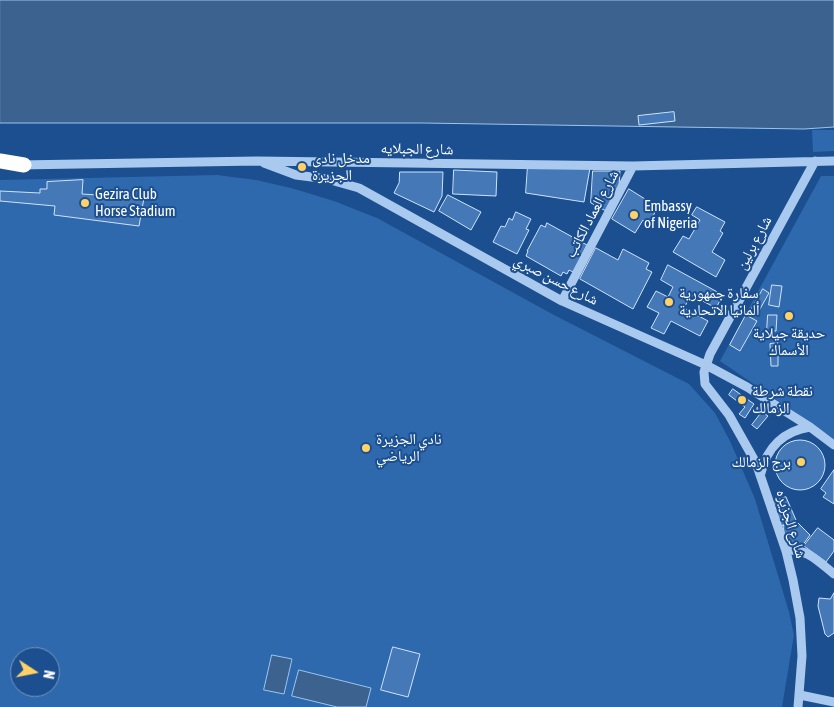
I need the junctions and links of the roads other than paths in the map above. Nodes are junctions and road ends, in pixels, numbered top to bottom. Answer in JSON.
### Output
{"nodes":[{"id":1,"x":0,"y":160,"type":"edge"},
{"id":2,"x":257,"y":161,"type":"junction"},
{"id":3,"x":815,"y":161,"type":"junction"},
{"id":4,"x":834,"y":161,"type":"edge"},
{"id":5,"x":0,"y":165,"type":"edge"},
{"id":6,"x":24,"y":165,"type":"junction"},
{"id":7,"x":633,"y":166,"type":"junction"},
{"id":8,"x":562,"y":301,"type":"junction"},
{"id":9,"x":706,"y":365,"type":"junction"},
{"id":10,"x":810,"y":427,"type":"junction"},
{"id":11,"x":834,"y":445,"type":"edge"},
{"id":12,"x":761,"y":474,"type":"junction"},
{"id":13,"x":786,"y":551,"type":"junction"},
{"id":14,"x":834,"y":574,"type":"edge"},
{"id":15,"x":800,"y":695,"type":"junction"},
{"id":16,"x":834,"y":702,"type":"edge"},
{"id":17,"x":798,"y":707,"type":"edge"}],
"edges":[{"from":1,"to":6,"type":"highway"},
{"from":2,"to":6,"type":"street","name":"شارع الجبلايه"},
{"from":2,"to":7,"type":"street","name":"شارع الجبلايه"},
{"from":2,"to":8,"type":"street","name":"شارع حسن صبري"},
{"from":3,"to":4,"type":"street","name":"شارع الجبلايه"},
{"from":3,"to":7,"type":"street","name":"شارع الجبلايه"},
{"from":3,"to":9,"type":"street","name":"شارع برلين"},
{"from":5,"to":6,"type":"street","name":"شارع الجبلايه"},
{"from":7,"to":8,"type":"street","name":"شارع العماد الكاتب"},
{"from":8,"to":9,"type":"street","name":"شارع حسن صبري"},
{"from":9,"to":10,"type":"street","name":"شارع حسن صبري"},
{"from":9,"to":12,"type":"street","name":"شارع الجزيره"},
{"from":10,"to":11,"type":"street","name":"شارع حسن صبري"},
{"from":10,"to":12,"type":"street"},
{"from":12,"to":13,"type":"street","name":"شارع الجزيره"},
{"from":13,"to":14,"type":"street"},
{"from":13,"to":15,"type":"street","name":"شارع الجزيره"},
{"from":15,"to":16,"type":"street"},
{"from":15,"to":17,"type":"street","name":"شارع الجزيره"}]}
